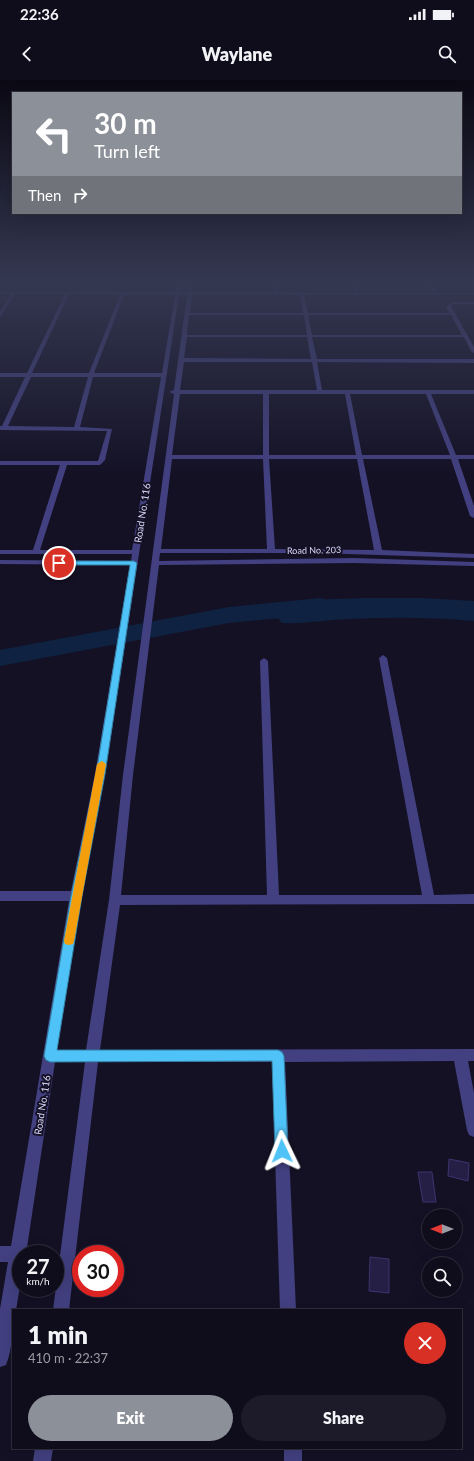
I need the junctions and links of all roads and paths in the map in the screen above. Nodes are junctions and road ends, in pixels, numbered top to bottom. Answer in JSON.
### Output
{"nodes":[{"id":1,"x":42,"y":347,"type":"edge"},
{"id":2,"x":102,"y":347,"type":"edge"},
{"id":3,"x":168,"y":347,"type":"edge"},
{"id":4,"x":183,"y":347,"type":"edge"},
{"id":5,"x":312,"y":347,"type":"edge"},
{"id":6,"x":181,"y":360,"type":"junction"},
{"id":7,"x":314,"y":360,"type":"junction"},
{"id":8,"x":474,"y":361,"type":"edge"},
{"id":9,"x":164,"y":374,"type":"junction"},
{"id":10,"x":0,"y":375,"type":"edge"},
{"id":11,"x":29,"y":375,"type":"junction"},
{"id":12,"x":91,"y":375,"type":"junction"},
{"id":13,"x":474,"y":388,"type":"edge"},
{"id":14,"x":162,"y":390,"type":"junction"},
{"id":15,"x":177,"y":390,"type":"junction"},
{"id":16,"x":319,"y":390,"type":"junction"},
{"id":17,"x":266,"y":392,"type":"junction"},
{"id":18,"x":348,"y":392,"type":"junction"},
{"id":19,"x":428,"y":392,"type":"junction"},
{"id":20,"x":474,"y":392,"type":"edge"},
{"id":21,"x":2,"y":428,"type":"edge"},
{"id":22,"x":76,"y":429,"type":"junction"},
{"id":23,"x":360,"y":456,"type":"junction"},
{"id":24,"x":169,"y":457,"type":"junction"},
{"id":25,"x":266,"y":457,"type":"junction"},
{"id":26,"x":454,"y":458,"type":"junction"},
{"id":27,"x":474,"y":458,"type":"edge"},
{"id":28,"x":0,"y":463,"type":"edge"},
{"id":29,"x":64,"y":463,"type":"junction"},
{"id":30,"x":474,"y":516,"type":"edge"},
{"id":31,"x":271,"y":550,"type":"junction"},
{"id":32,"x":156,"y":551,"type":"junction"},
{"id":33,"x":378,"y":551,"type":"junction"},
{"id":34,"x":0,"y":552,"type":"edge"},
{"id":35,"x":36,"y":552,"type":"junction"},
{"id":36,"x":136,"y":552,"type":"junction"},
{"id":37,"x":474,"y":556,"type":"edge"},
{"id":38,"x":0,"y":562,"type":"edge"},
{"id":39,"x":134,"y":563,"type":"junction"},
{"id":40,"x":154,"y":563,"type":"junction"},
{"id":41,"x":474,"y":564,"type":"edge"},
{"id":42,"x":383,"y":658,"type":"dead end"},
{"id":43,"x":264,"y":661,"type":"dead end"},
{"id":44,"x":0,"y":896,"type":"edge"},
{"id":45,"x":76,"y":896,"type":"junction"},
{"id":46,"x":429,"y":899,"type":"junction"},
{"id":47,"x":474,"y":899,"type":"edge"},
{"id":48,"x":115,"y":900,"type":"junction"},
{"id":49,"x":273,"y":900,"type":"junction"},
{"id":50,"x":460,"y":1055,"type":"junction"},
{"id":51,"x":50,"y":1056,"type":"junction"},
{"id":52,"x":92,"y":1056,"type":"junction"},
{"id":53,"x":278,"y":1056,"type":"junction"},
{"id":54,"x":474,"y":1056,"type":"edge"},
{"id":55,"x":474,"y":1130,"type":"edge"},
{"id":56,"x":19,"y":1245,"type":"edge"},
{"id":57,"x":0,"y":1254,"type":"edge"},
{"id":58,"x":12,"y":1254,"type":"edge"},
{"id":59,"x":12,"y":1289,"type":"edge"},
{"id":60,"x":61,"y":1309,"type":"edge"},
{"id":61,"x":288,"y":1309,"type":"edge"},
{"id":62,"x":0,"y":1358,"type":"edge"},
{"id":63,"x":44,"y":1449,"type":"edge"},
{"id":64,"x":293,"y":1449,"type":"edge"},
{"id":65,"x":42,"y":1461,"type":"edge"},
{"id":66,"x":293,"y":1461,"type":"edge"}],
"edges":[{"from":1,"to":11,"type":"street"},
{"from":2,"to":12,"type":"street"},
{"from":3,"to":9,"type":"street","name":"Road No. 116"},
{"from":4,"to":6,"type":"street","name":"Road No. 116"},
{"from":5,"to":7,"type":"street"},
{"from":6,"to":7,"type":"street"},
{"from":6,"to":15,"type":"street","name":"Road No. 116"},
{"from":7,"to":8,"type":"street"},
{"from":7,"to":16,"type":"street"},
{"from":9,"to":12,"type":"street"},
{"from":9,"to":14,"type":"street","name":"Road No. 116"},
{"from":10,"to":11,"type":"street"},
{"from":11,"to":12,"type":"street"},
{"from":11,"to":21,"type":"street"},
{"from":12,"to":22,"type":"street"},
{"from":13,"to":16,"type":"street"},
{"from":14,"to":15,"type":"street"},
{"from":14,"to":36,"type":"street","name":"Road No. 116"},
{"from":15,"to":16,"type":"street"},
{"from":15,"to":17,"type":"street"},
{"from":15,"to":24,"type":"street","name":"Road No. 116"},
{"from":16,"to":17,"type":"street"},
{"from":16,"to":18,"type":"street"},
{"from":17,"to":25,"type":"street"},
{"from":18,"to":19,"type":"street"},
{"from":18,"to":23,"type":"street"},
{"from":19,"to":20,"type":"street"},
{"from":19,"to":26,"type":"street"},
{"from":21,"to":22,"type":"street"},
{"from":22,"to":29,"type":"street"},
{"from":23,"to":25,"type":"street"},
{"from":23,"to":26,"type":"street"},
{"from":23,"to":33,"type":"street"},
{"from":24,"to":25,"type":"street"},
{"from":24,"to":32,"type":"street","name":"Road No. 116"},
{"from":25,"to":31,"type":"street"},
{"from":26,"to":27,"type":"street"},
{"from":26,"to":30,"type":"street"},
{"from":28,"to":29,"type":"street"},
{"from":29,"to":35,"type":"street"},
{"from":31,"to":32,"type":"street"},
{"from":31,"to":33,"type":"street"},
{"from":32,"to":40,"type":"street","name":"Road No. 116"},
{"from":33,"to":37,"type":"street"},
{"from":34,"to":35,"type":"street"},
{"from":35,"to":36,"type":"street"},
{"from":36,"to":39,"type":"street","name":"Road No. 116"},
{"from":38,"to":39,"type":"street"},
{"from":39,"to":45,"type":"street","name":"Road No. 116"},
{"from":40,"to":41,"type":"street","name":"Road No. 203"},
{"from":40,"to":48,"type":"street","name":"Road No. 116"},
{"from":42,"to":46,"type":"street"},
{"from":43,"to":49,"type":"street"},
{"from":44,"to":45,"type":"street"},
{"from":45,"to":51,"type":"street","name":"Road No. 116"},
{"from":46,"to":47,"type":"street"},
{"from":46,"to":49,"type":"street"},
{"from":48,"to":49,"type":"street"},
{"from":48,"to":52,"type":"street","name":"Road No. 116"},
{"from":50,"to":53,"type":"street"},
{"from":50,"to":54,"type":"street"},
{"from":50,"to":55,"type":"street"},
{"from":51,"to":52,"type":"street"},
{"from":51,"to":56,"type":"street","name":"Road No. 116"},
{"from":52,"to":53,"type":"street"},
{"from":52,"to":60,"type":"street","name":"Road No. 116"},
{"from":53,"to":61,"type":"street"},
{"from":57,"to":58,"type":"street"},
{"from":59,"to":62,"type":"street","name":"Road No. 116"},
{"from":63,"to":65,"type":"street"},
{"from":64,"to":66,"type":"street"}]}
